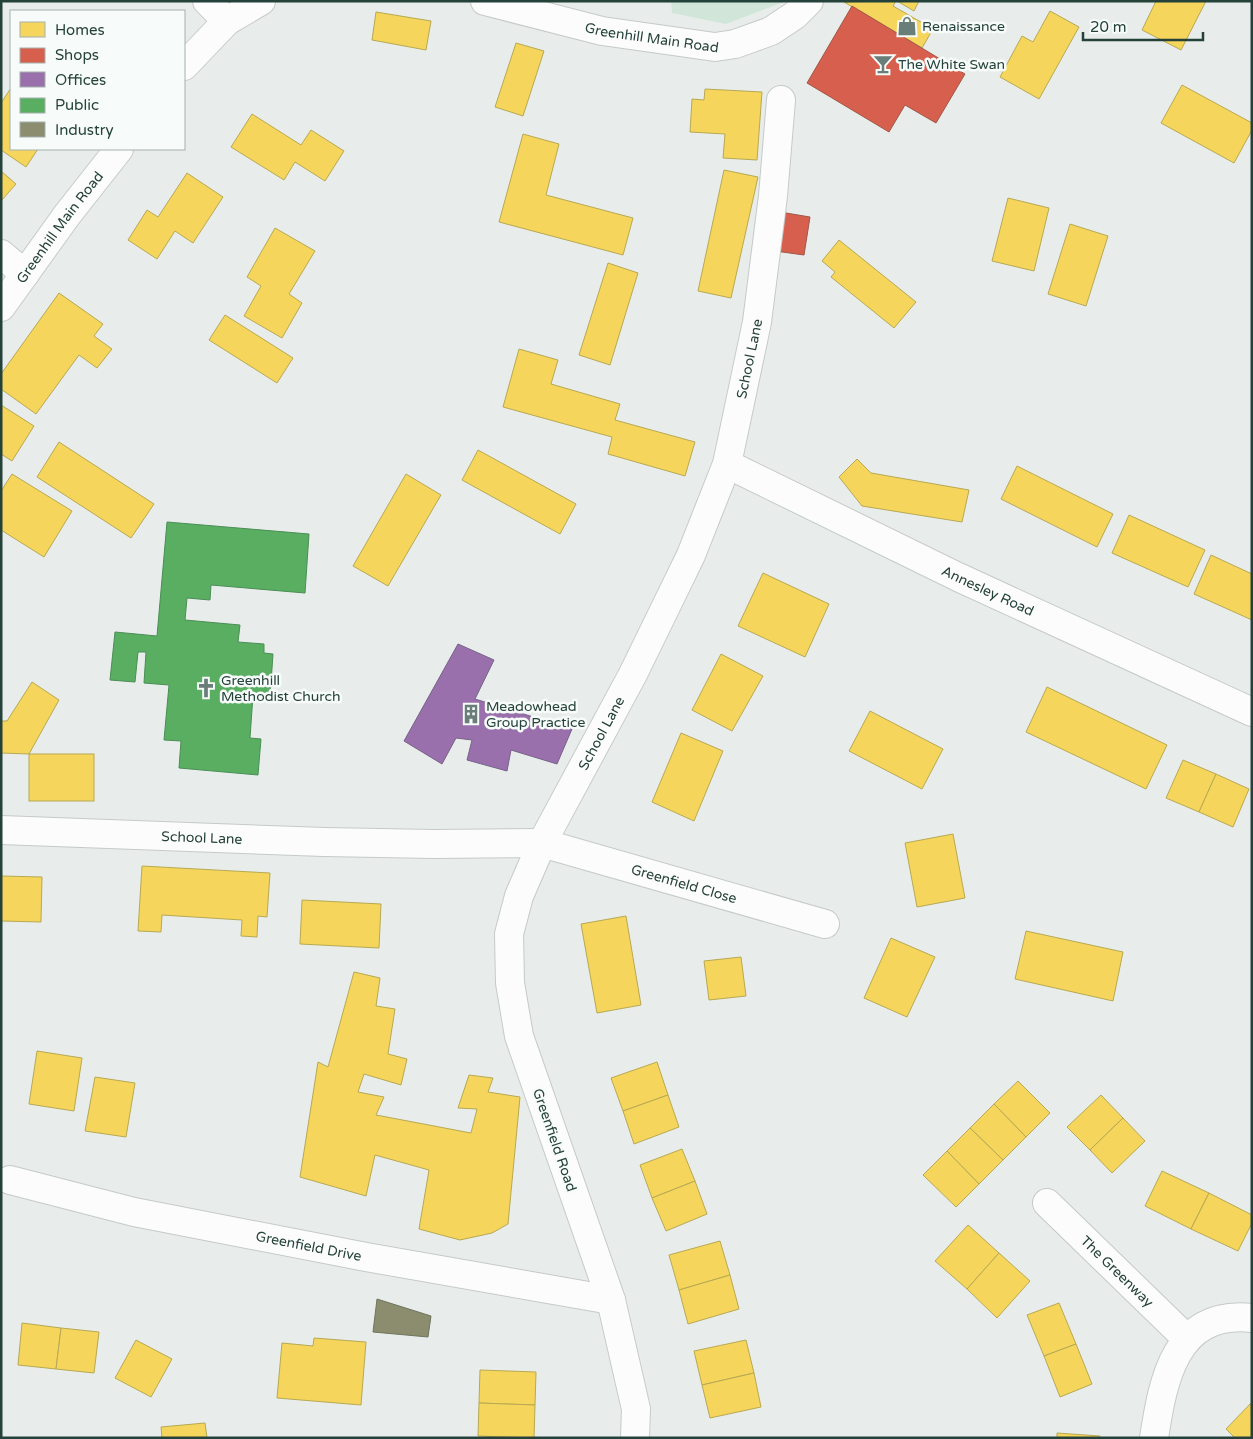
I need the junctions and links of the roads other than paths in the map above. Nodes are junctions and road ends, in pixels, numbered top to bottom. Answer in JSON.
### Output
{"nodes":[{"id":1,"x":207,"y":1,"type":"edge"},
{"id":2,"x":261,"y":1,"type":"edge"},
{"id":3,"x":485,"y":1,"type":"edge"},
{"id":4,"x":809,"y":1,"type":"edge"},
{"id":5,"x":227,"y":21,"type":"junction"},
{"id":6,"x":185,"y":65,"type":"edge"},
{"id":7,"x":781,"y":100,"type":"dead end"},
{"id":8,"x":117,"y":150,"type":"edge"},
{"id":9,"x":1,"y":254,"type":"edge"},
{"id":10,"x":25,"y":274,"type":"junction"},
{"id":11,"x":1,"y":307,"type":"edge"},
{"id":12,"x":727,"y":464,"type":"junction"},
{"id":13,"x":1252,"y":712,"type":"edge"},
{"id":14,"x":1,"y":830,"type":"edge"},
{"id":15,"x":542,"y":843,"type":"junction"},
{"id":16,"x":825,"y":924,"type":"dead end"},
{"id":17,"x":10,"y":1180,"type":"dead end"},
{"id":18,"x":1048,"y":1203,"type":"dead end"},
{"id":19,"x":611,"y":1300,"type":"junction"},
{"id":20,"x":1252,"y":1318,"type":"edge"},
{"id":21,"x":1186,"y":1338,"type":"junction"},
{"id":22,"x":634,"y":1438,"type":"edge"},
{"id":23,"x":1154,"y":1438,"type":"edge"}],
"edges":[{"from":1,"to":5,"type":"street"},
{"from":2,"to":5,"type":"street"},
{"from":3,"to":4,"type":"street","name":"Greenhill Main Road"},
{"from":5,"to":6,"type":"street"},
{"from":7,"to":12,"type":"street","name":"School Lane"},
{"from":8,"to":10,"type":"street","name":"Greenhill Main Road"},
{"from":9,"to":10,"type":"street"},
{"from":10,"to":11,"type":"street","name":"Greenhill Main Road"},
{"from":12,"to":13,"type":"street","name":"Annesley Road"},
{"from":12,"to":15,"type":"street","name":"School Lane"},
{"from":14,"to":15,"type":"street","name":"School Lane"},
{"from":15,"to":16,"type":"street","name":"Greenfield Close"},
{"from":15,"to":19,"type":"street","name":"Greenfield Road"},
{"from":17,"to":19,"type":"street","name":"Greenfield Drive"},
{"from":18,"to":21,"type":"street","name":"The Greenway"},
{"from":19,"to":22,"type":"street","name":"Greenfield Road"},
{"from":20,"to":21,"type":"street"},
{"from":21,"to":23,"type":"street"}]}
